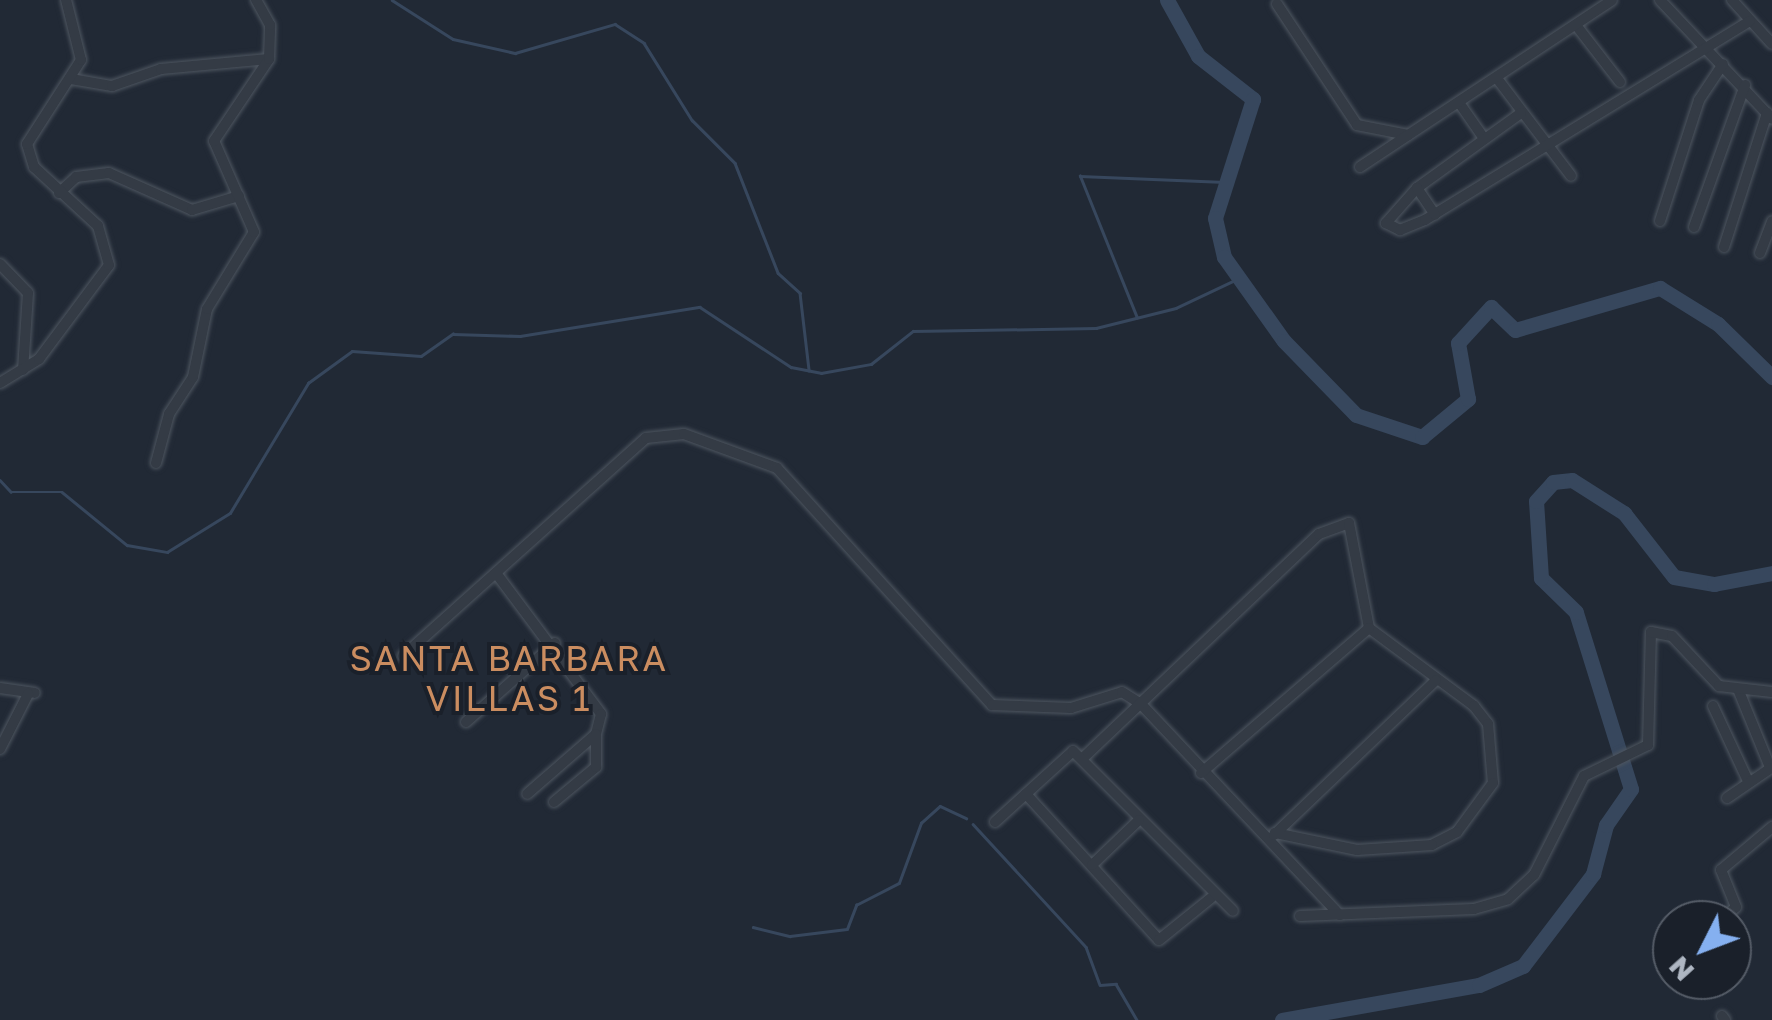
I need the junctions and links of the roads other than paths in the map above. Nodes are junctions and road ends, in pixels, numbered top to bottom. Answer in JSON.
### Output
{"nodes":[{"id":1,"x":66,"y":0,"type":"edge"},
{"id":2,"x":256,"y":0,"type":"edge"},
{"id":3,"x":1612,"y":0,"type":"edge"},
{"id":4,"x":1660,"y":0,"type":"edge"},
{"id":5,"x":1732,"y":0,"type":"edge"},
{"id":6,"x":1278,"y":4,"type":"dead end"},
{"id":7,"x":1750,"y":20,"type":"junction"},
{"id":8,"x":1579,"y":29,"type":"junction"},
{"id":9,"x":1772,"y":44,"type":"edge"},
{"id":10,"x":1709,"y":50,"type":"junction"},
{"id":11,"x":269,"y":58,"type":"junction"},
{"id":12,"x":1723,"y":64,"type":"junction"},
{"id":13,"x":71,"y":78,"type":"junction"},
{"id":14,"x":1499,"y":80,"type":"junction"},
{"id":15,"x":1620,"y":82,"type":"dead end"},
{"id":16,"x":1745,"y":85,"type":"junction"},
{"id":17,"x":1460,"y":104,"type":"junction"},
{"id":18,"x":1522,"y":113,"type":"junction"},
{"id":19,"x":1770,"y":116,"type":"edge"},
{"id":20,"x":1409,"y":136,"type":"junction"},
{"id":21,"x":1483,"y":137,"type":"junction"},
{"id":22,"x":1546,"y":144,"type":"junction"},
{"id":23,"x":1360,"y":167,"type":"dead end"},
{"id":24,"x":1571,"y":176,"type":"dead end"},
{"id":25,"x":1416,"y":188,"type":"junction"},
{"id":26,"x":59,"y":193,"type":"junction"},
{"id":27,"x":239,"y":196,"type":"junction"},
{"id":28,"x":1435,"y":214,"type":"junction"},
{"id":29,"x":1772,"y":221,"type":"edge"},
{"id":30,"x":1660,"y":222,"type":"dead end"},
{"id":31,"x":1694,"y":227,"type":"dead end"},
{"id":32,"x":1724,"y":247,"type":"dead end"},
{"id":33,"x":1760,"y":253,"type":"dead end"},
{"id":34,"x":0,"y":264,"type":"edge"},
{"id":35,"x":23,"y":370,"type":"junction"},
{"id":36,"x":0,"y":382,"type":"edge"},
{"id":37,"x":156,"y":463,"type":"dead end"},
{"id":38,"x":496,"y":573,"type":"junction"},
{"id":39,"x":1369,"y":628,"type":"junction"},
{"id":40,"x":555,"y":643,"type":"junction"},
{"id":41,"x":403,"y":656,"type":"dead end"},
{"id":42,"x":1436,"y":680,"type":"junction"},
{"id":43,"x":0,"y":688,"type":"edge"},
{"id":44,"x":1738,"y":689,"type":"junction"},
{"id":45,"x":1772,"y":692,"type":"edge"},
{"id":46,"x":1141,"y":704,"type":"junction"},
{"id":47,"x":1713,"y":706,"type":"dead end"},
{"id":48,"x":466,"y":722,"type":"dead end"},
{"id":49,"x":596,"y":734,"type":"junction"},
{"id":50,"x":0,"y":749,"type":"edge"},
{"id":51,"x":1084,"y":757,"type":"junction"},
{"id":52,"x":1770,"y":767,"type":"edge"},
{"id":53,"x":1201,"y":773,"type":"junction"},
{"id":54,"x":1747,"y":779,"type":"junction"},
{"id":55,"x":527,"y":794,"type":"dead end"},
{"id":56,"x":1026,"y":794,"type":"junction"},
{"id":57,"x":1727,"y":798,"type":"dead end"},
{"id":58,"x":554,"y":802,"type":"dead end"},
{"id":59,"x":1139,"y":820,"type":"junction"},
{"id":60,"x":995,"y":822,"type":"dead end"},
{"id":61,"x":1772,"y":827,"type":"edge"},
{"id":62,"x":1271,"y":838,"type":"junction"},
{"id":63,"x":1092,"y":865,"type":"junction"},
{"id":64,"x":1211,"y":898,"type":"junction"},
{"id":65,"x":1733,"y":900,"type":"edge"},
{"id":66,"x":1233,"y":911,"type":"dead end"},
{"id":67,"x":1340,"y":914,"type":"junction"},
{"id":68,"x":1300,"y":916,"type":"dead end"}],
"edges":[{"from":1,"to":13,"type":"street"},
{"from":2,"to":11,"type":"street"},
{"from":3,"to":8,"type":"street"},
{"from":4,"to":10,"type":"street"},
{"from":5,"to":7,"type":"street"},
{"from":6,"to":20,"type":"street"},
{"from":7,"to":9,"type":"street"},
{"from":7,"to":10,"type":"street"},
{"from":8,"to":14,"type":"street"},
{"from":8,"to":15,"type":"street"},
{"from":10,"to":12,"type":"street"},
{"from":10,"to":22,"type":"street"},
{"from":11,"to":13,"type":"street"},
{"from":11,"to":27,"type":"street"},
{"from":12,"to":16,"type":"street"},
{"from":12,"to":30,"type":"street"},
{"from":13,"to":26,"type":"street"},
{"from":14,"to":17,"type":"street"},
{"from":14,"to":18,"type":"street"},
{"from":16,"to":19,"type":"street"},
{"from":16,"to":31,"type":"street"},
{"from":17,"to":20,"type":"street"},
{"from":17,"to":21,"type":"street"},
{"from":18,"to":21,"type":"street"},
{"from":18,"to":22,"type":"street"},
{"from":19,"to":32,"type":"street"},
{"from":20,"to":23,"type":"street"},
{"from":21,"to":25,"type":"street"},
{"from":22,"to":24,"type":"street"},
{"from":22,"to":28,"type":"street"},
{"from":25,"to":28,"type":"street"},
{"from":25,"to":28,"type":"street"},
{"from":26,"to":27,"type":"street"},
{"from":26,"to":35,"type":"street"},
{"from":27,"to":37,"type":"street"},
{"from":29,"to":33,"type":"street"},
{"from":34,"to":35,"type":"street"},
{"from":35,"to":36,"type":"street"},
{"from":38,"to":40,"type":"street"},
{"from":38,"to":41,"type":"street"},
{"from":38,"to":46,"type":"street"},
{"from":39,"to":42,"type":"street"},
{"from":39,"to":46,"type":"street"},
{"from":39,"to":53,"type":"street"},
{"from":40,"to":48,"type":"street"},
{"from":40,"to":49,"type":"street"},
{"from":42,"to":62,"type":"street"},
{"from":42,"to":62,"type":"street"},
{"from":43,"to":50,"type":"street"},
{"from":44,"to":45,"type":"street"},
{"from":44,"to":52,"type":"street"},
{"from":44,"to":67,"type":"street"},
{"from":46,"to":51,"type":"street"},
{"from":46,"to":53,"type":"street"},
{"from":47,"to":54,"type":"street"},
{"from":49,"to":55,"type":"street"},
{"from":49,"to":58,"type":"street"},
{"from":51,"to":56,"type":"street"},
{"from":51,"to":59,"type":"street"},
{"from":52,"to":54,"type":"street"},
{"from":53,"to":62,"type":"street"},
{"from":54,"to":57,"type":"street"},
{"from":56,"to":60,"type":"street"},
{"from":56,"to":63,"type":"street"},
{"from":59,"to":63,"type":"street"},
{"from":59,"to":64,"type":"street"},
{"from":61,"to":65,"type":"street"},
{"from":62,"to":67,"type":"street"},
{"from":63,"to":64,"type":"street"},
{"from":64,"to":66,"type":"street"},
{"from":67,"to":68,"type":"street"}]}
